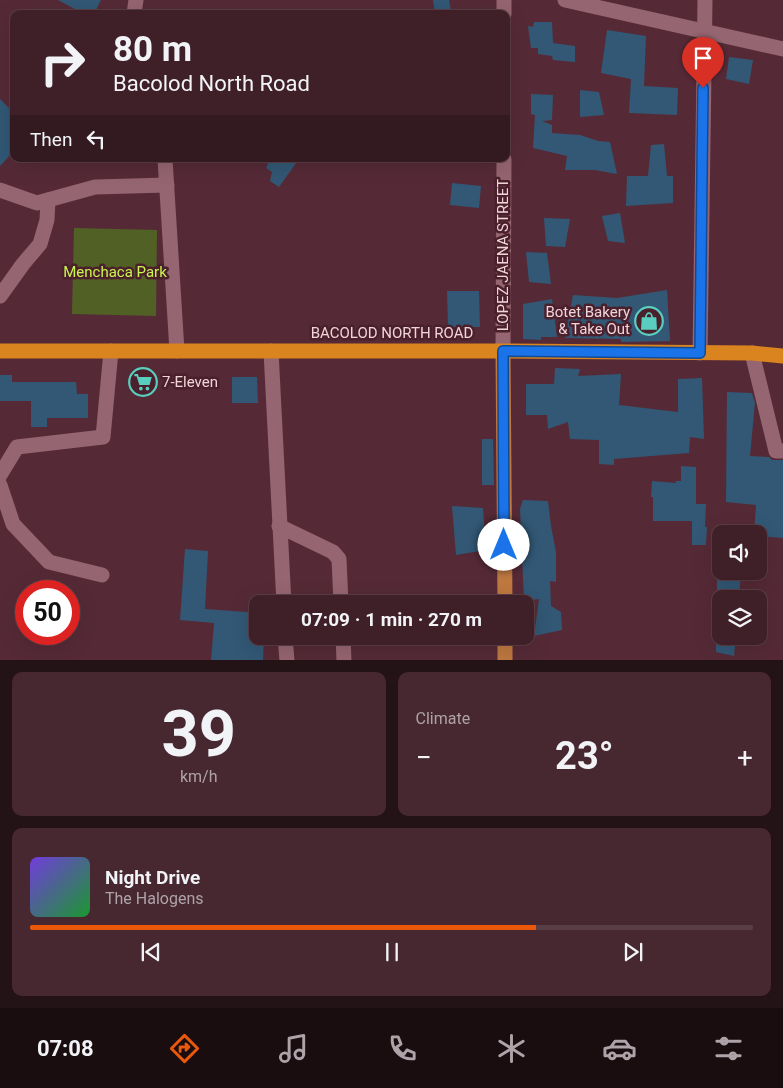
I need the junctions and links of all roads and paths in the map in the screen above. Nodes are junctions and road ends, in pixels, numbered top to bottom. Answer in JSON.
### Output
{"nodes":[{"id":1,"x":565,"y":0,"type":"edge"},
{"id":2,"x":705,"y":0,"type":"edge"},
{"id":3,"x":592,"y":3,"type":"edge"},
{"id":4,"x":704,"y":32,"type":"junction"},
{"id":5,"x":783,"y":49,"type":"edge"},
{"id":6,"x":165,"y":162,"type":"edge"},
{"id":7,"x":504,"y":162,"type":"edge"},
{"id":8,"x":167,"y":185,"type":"junction"},
{"id":9,"x":0,"y":190,"type":"edge"},
{"id":10,"x":48,"y":200,"type":"junction"},
{"id":11,"x":0,"y":296,"type":"edge"},
{"id":12,"x":0,"y":351,"type":"edge"},
{"id":13,"x":111,"y":351,"type":"junction"},
{"id":14,"x":177,"y":351,"type":"junction"},
{"id":15,"x":271,"y":351,"type":"junction"},
{"id":16,"x":503,"y":351,"type":"junction"},
{"id":17,"x":700,"y":353,"type":"junction"},
{"id":18,"x":752,"y":353,"type":"junction"},
{"id":19,"x":783,"y":356,"type":"edge"},
{"id":20,"x":783,"y":451,"type":"edge"},
{"id":21,"x":0,"y":475,"type":"edge"},
{"id":22,"x":0,"y":485,"type":"edge"},
{"id":23,"x":280,"y":526,"type":"junction"},
{"id":24,"x":102,"y":575,"type":"dead end"},
{"id":25,"x":284,"y":595,"type":"edge"},
{"id":26,"x":341,"y":595,"type":"edge"},
{"id":27,"x":505,"y":595,"type":"edge"},
{"id":28,"x":285,"y":645,"type":"edge"},
{"id":29,"x":343,"y":645,"type":"edge"},
{"id":30,"x":505,"y":645,"type":"edge"},
{"id":31,"x":286,"y":660,"type":"edge"},
{"id":32,"x":344,"y":660,"type":"edge"},
{"id":33,"x":506,"y":660,"type":"edge"}],
"edges":[{"from":1,"to":3,"type":"street"},
{"from":2,"to":4,"type":"street"},
{"from":3,"to":4,"type":"street"},
{"from":4,"to":5,"type":"street"},
{"from":4,"to":17,"type":"street"},
{"from":6,"to":8,"type":"street"},
{"from":7,"to":16,"type":"street","name":"LOPEZ JAENA STREET"},
{"from":8,"to":10,"type":"street"},
{"from":8,"to":14,"type":"street"},
{"from":9,"to":10,"type":"street"},
{"from":10,"to":11,"type":"street"},
{"from":12,"to":13,"type":"highway","name":"BACOLOD NORTH ROAD"},
{"from":13,"to":14,"type":"highway","name":"BACOLOD NORTH ROAD"},
{"from":13,"to":21,"type":"street"},
{"from":14,"to":15,"type":"highway","name":"BACOLOD NORTH ROAD"},
{"from":15,"to":16,"type":"highway","name":"BACOLOD NORTH ROAD"},
{"from":15,"to":23,"type":"street"},
{"from":16,"to":17,"type":"highway","name":"BACOLOD NORTH ROAD"},
{"from":16,"to":27,"type":"main road"},
{"from":17,"to":18,"type":"highway","name":"BACOLOD NORTH ROAD"},
{"from":18,"to":19,"type":"highway","name":"BACOLOD NORTH ROAD"},
{"from":18,"to":20,"type":"street"},
{"from":22,"to":24,"type":"street"},
{"from":23,"to":25,"type":"street"},
{"from":23,"to":26,"type":"street"},
{"from":28,"to":31,"type":"street"},
{"from":29,"to":32,"type":"street"},
{"from":30,"to":33,"type":"main road"}]}
